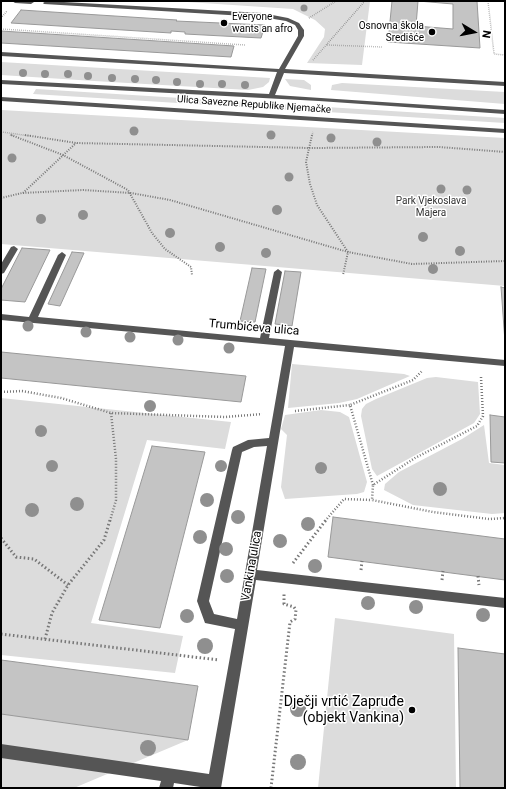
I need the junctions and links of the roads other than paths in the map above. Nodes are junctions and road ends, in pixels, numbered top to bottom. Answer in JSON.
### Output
{"nodes":[{"id":1,"x":15,"y":1,"type":"edge"},
{"id":2,"x":31,"y":2,"type":"dead end"},
{"id":3,"x":46,"y":3,"type":"dead end"},
{"id":4,"x":1,"y":54,"type":"edge"},
{"id":5,"x":281,"y":71,"type":"junction"},
{"id":6,"x":1,"y":82,"type":"edge"},
{"id":7,"x":505,"y":84,"type":"edge"},
{"id":8,"x":27,"y":92,"type":"junction"},
{"id":9,"x":271,"y":97,"type":"junction"},
{"id":10,"x":1,"y":99,"type":"edge"},
{"id":11,"x":505,"y":112,"type":"edge"},
{"id":12,"x":505,"y":131,"type":"edge"},
{"id":13,"x":14,"y":249,"type":"dead end"},
{"id":14,"x":62,"y":255,"type":"dead end"},
{"id":15,"x":1,"y":271,"type":"edge"},
{"id":16,"x":278,"y":272,"type":"dead end"},
{"id":17,"x":1,"y":317,"type":"edge"},
{"id":18,"x":32,"y":320,"type":"junction"},
{"id":19,"x":264,"y":342,"type":"junction"},
{"id":20,"x":290,"y":344,"type":"junction"},
{"id":21,"x":505,"y":364,"type":"edge"},
{"id":22,"x":274,"y":442,"type":"junction"},
{"id":23,"x":251,"y":574,"type":"junction"},
{"id":24,"x":505,"y":603,"type":"edge"},
{"id":25,"x":242,"y":625,"type":"junction"},
{"id":26,"x":1,"y":751,"type":"edge"},
{"id":27,"x":168,"y":782,"type":"edge"},
{"id":28,"x":215,"y":785,"type":"edge"}],
"edges":[{"from":1,"to":2,"type":"street"},
{"from":3,"to":5,"type":"street","name":"Ulica Savezne Republike Njemačke"},
{"from":4,"to":5,"type":"street"},
{"from":5,"to":7,"type":"street"},
{"from":5,"to":9,"type":"street","name":"Ulica Savezne Republike Njemačke"},
{"from":6,"to":8,"type":"street","name":"Ulica Savezne Republike Njemačke"},
{"from":8,"to":9,"type":"street","name":"Ulica Savezne Republike Njemačke"},
{"from":8,"to":10,"type":"street","name":"Ulica Savezne Republike Njemačke"},
{"from":8,"to":12,"type":"street","name":"Ulica Savezne Republike Njemačke"},
{"from":9,"to":11,"type":"street","name":"Ulica Savezne Republike Njemačke"},
{"from":13,"to":15,"type":"street"},
{"from":14,"to":18,"type":"street"},
{"from":16,"to":19,"type":"street"},
{"from":17,"to":18,"type":"street","name":"Trumbićeva ulica"},
{"from":18,"to":19,"type":"street","name":"Trumbićeva ulica"},
{"from":19,"to":20,"type":"street","name":"Trumbićeva ulica"},
{"from":20,"to":21,"type":"street","name":"Trumbićeva ulica"},
{"from":20,"to":22,"type":"street","name":"Vankina ulica"},
{"from":22,"to":23,"type":"street","name":"Vankina ulica"},
{"from":22,"to":25,"type":"street"},
{"from":23,"to":24,"type":"street"},
{"from":23,"to":25,"type":"street","name":"Vankina ulica"},
{"from":25,"to":28,"type":"street","name":"Vankina ulica"},
{"from":26,"to":27,"type":"street"},
{"from":27,"to":28,"type":"street"}]}
